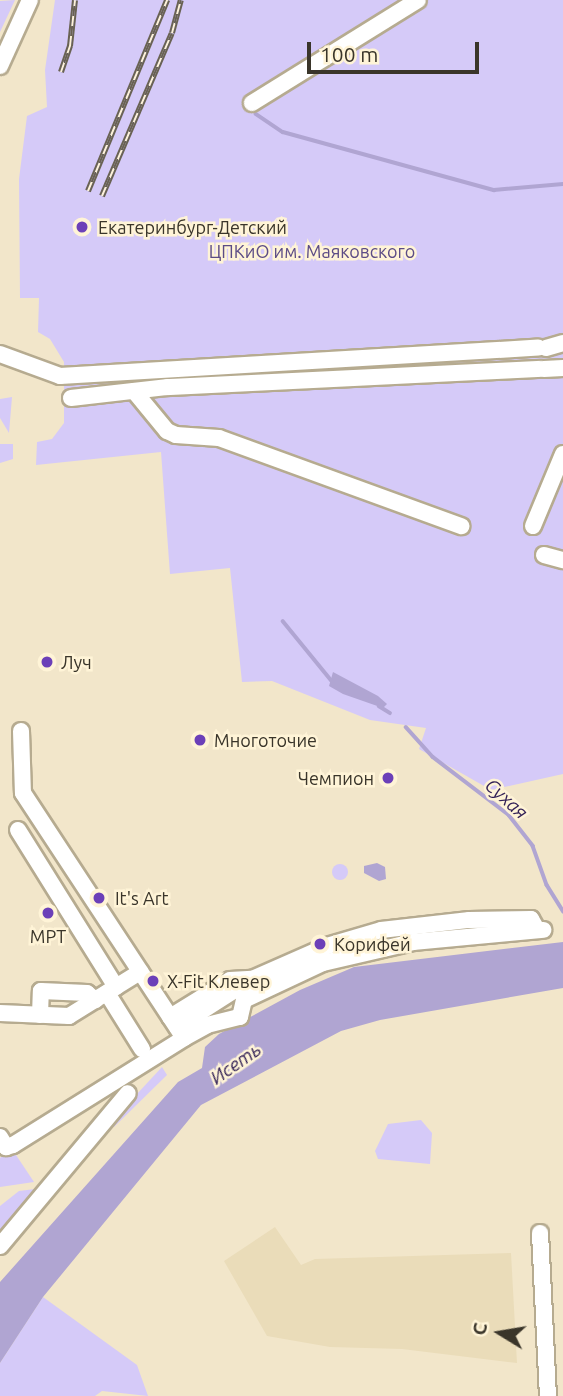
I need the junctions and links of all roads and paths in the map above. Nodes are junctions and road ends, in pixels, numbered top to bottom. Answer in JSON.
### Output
{"nodes":[{"id":1,"x":30,"y":0,"type":"edge"},
{"id":2,"x":418,"y":0,"type":"edge"},
{"id":3,"x":0,"y":66,"type":"edge"},
{"id":4,"x":253,"y":103,"type":"dead end"},
{"id":5,"x":563,"y":344,"type":"edge"},
{"id":6,"x":0,"y":354,"type":"edge"},
{"id":7,"x":563,"y":368,"type":"edge"},
{"id":8,"x":134,"y":391,"type":"junction"},
{"id":9,"x":71,"y":398,"type":"dead end"},
{"id":10,"x":563,"y":454,"type":"edge"},
{"id":11,"x":461,"y":526,"type":"dead end"},
{"id":12,"x":533,"y":526,"type":"dead end"},
{"id":13,"x":544,"y":555,"type":"dead end"},
{"id":14,"x":563,"y":561,"type":"edge"},
{"id":15,"x":21,"y":731,"type":"dead end"},
{"id":16,"x":18,"y":830,"type":"dead end"},
{"id":17,"x":141,"y":972,"type":"junction"},
{"id":18,"x":106,"y":993,"type":"junction"},
{"id":19,"x":0,"y":1013,"type":"edge"},
{"id":20,"x":40,"y":1015,"type":"junction"},
{"id":21,"x":177,"y":1027,"type":"junction"},
{"id":22,"x":142,"y":1049,"type":"dead end"},
{"id":23,"x":128,"y":1093,"type":"dead end"},
{"id":24,"x":0,"y":1137,"type":"edge"},
{"id":25,"x":540,"y":1233,"type":"dead end"},
{"id":26,"x":0,"y":1246,"type":"edge"},
{"id":27,"x":548,"y":1396,"type":"edge"}],
"edges":[{"from":1,"to":3,"type":"street"},
{"from":2,"to":4,"type":"street"},
{"from":5,"to":6,"type":"street"},
{"from":7,"to":8,"type":"street"},
{"from":8,"to":9,"type":"street"},
{"from":8,"to":11,"type":"street"},
{"from":10,"to":12,"type":"street"},
{"from":13,"to":14,"type":"street"},
{"from":15,"to":17,"type":"street"},
{"from":16,"to":18,"type":"street"},
{"from":17,"to":18,"type":"street"},
{"from":17,"to":21,"type":"street"},
{"from":18,"to":20,"type":"street"},
{"from":18,"to":20,"type":"street"},
{"from":18,"to":22,"type":"street"},
{"from":19,"to":20,"type":"street"},
{"from":21,"to":21,"type":"street"},
{"from":21,"to":24,"type":"street"},
{"from":23,"to":26,"type":"street"},
{"from":25,"to":27,"type":"street"}]}
